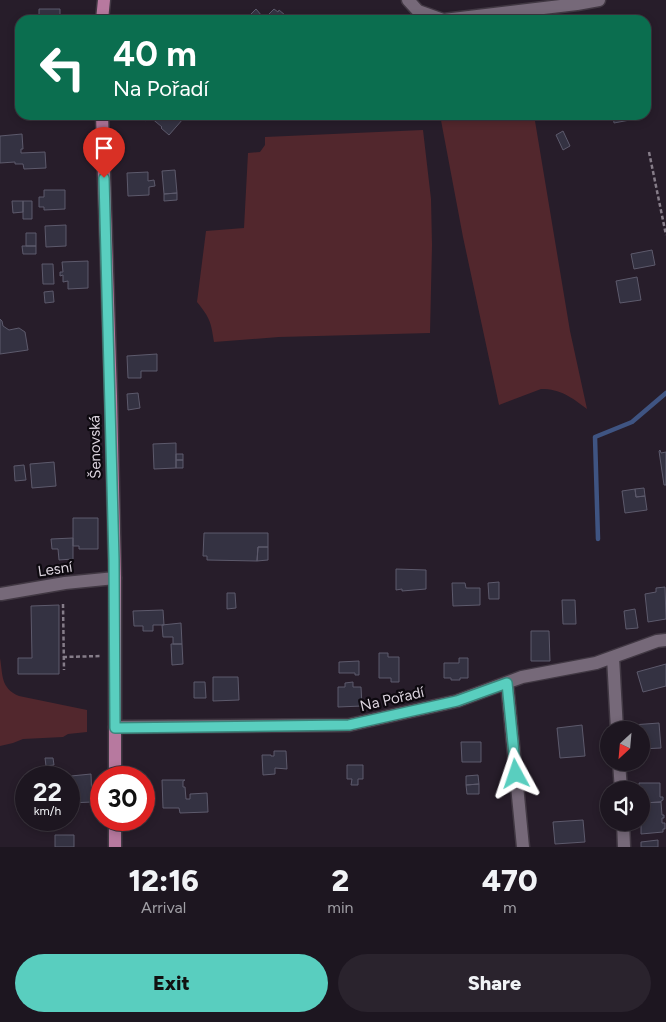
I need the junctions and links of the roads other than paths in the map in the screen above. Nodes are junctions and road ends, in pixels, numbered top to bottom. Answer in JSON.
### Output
{"nodes":[{"id":1,"x":408,"y":0,"type":"edge"},
{"id":2,"x":599,"y":0,"type":"edge"},
{"id":3,"x":103,"y":2,"type":"edge"},
{"id":4,"x":102,"y":15,"type":"edge"},
{"id":5,"x":430,"y":15,"type":"edge"},
{"id":6,"x":486,"y":15,"type":"edge"},
{"id":7,"x":102,"y":120,"type":"edge"},
{"id":8,"x":115,"y":578,"type":"junction"},
{"id":9,"x":0,"y":594,"type":"edge"},
{"id":10,"x":666,"y":640,"type":"edge"},
{"id":11,"x":613,"y":657,"type":"junction"},
{"id":12,"x":507,"y":683,"type":"junction"},
{"id":13,"x":617,"y":721,"type":"edge"},
{"id":14,"x":115,"y":728,"type":"junction"},
{"id":15,"x":115,"y":766,"type":"edge"},
{"id":16,"x":115,"y":831,"type":"edge"},
{"id":17,"x":623,"y":831,"type":"edge"},
{"id":18,"x":115,"y":847,"type":"edge"},
{"id":19,"x":523,"y":847,"type":"edge"},
{"id":20,"x":624,"y":847,"type":"edge"}],
"edges":[{"from":1,"to":5,"type":"street"},
{"from":2,"to":6,"type":"street"},
{"from":3,"to":4,"type":"main road"},
{"from":7,"to":8,"type":"main road","name":"Šenovská"},
{"from":8,"to":9,"type":"street","name":"Lesní"},
{"from":8,"to":14,"type":"main road","name":"Šenovská"},
{"from":10,"to":11,"type":"street","name":"Na Pořadí"},
{"from":11,"to":12,"type":"street","name":"Na Pořadí"},
{"from":11,"to":13,"type":"street"},
{"from":12,"to":14,"type":"street","name":"Na Pořadí"},
{"from":12,"to":19,"type":"street"},
{"from":14,"to":15,"type":"main road","name":"Šenovská"},
{"from":16,"to":18,"type":"main road"},
{"from":17,"to":20,"type":"street"}]}
